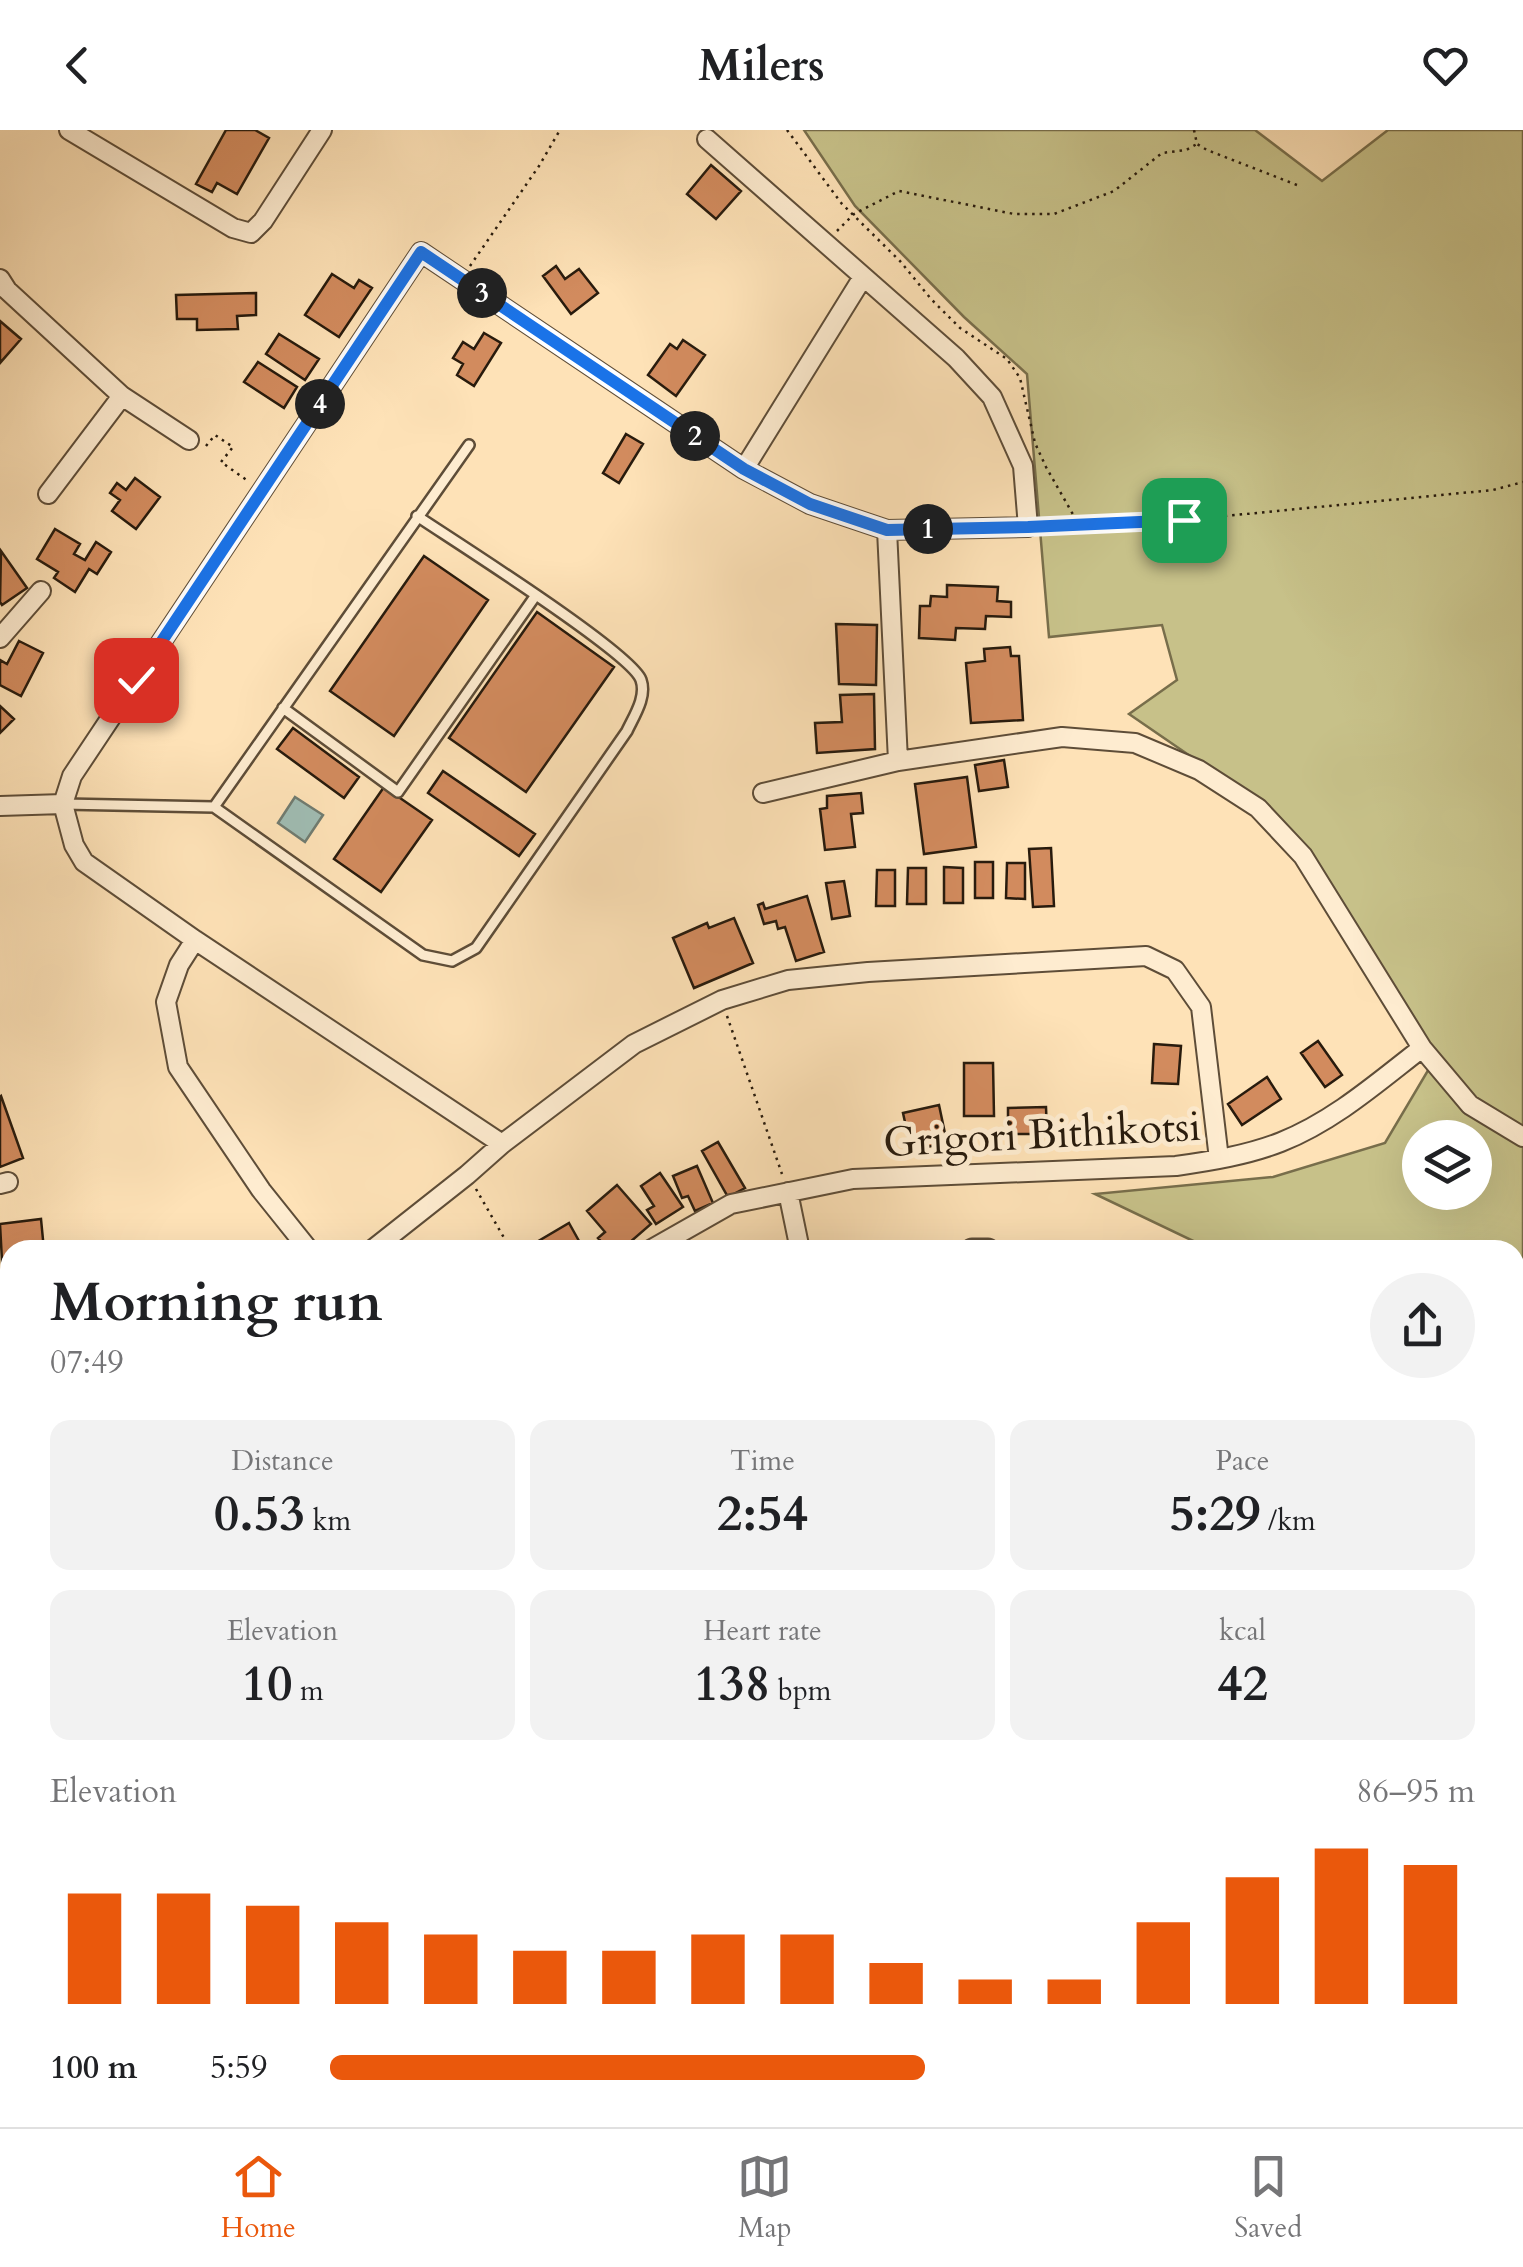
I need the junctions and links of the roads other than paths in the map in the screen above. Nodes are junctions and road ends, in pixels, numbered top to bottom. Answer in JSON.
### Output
{"nodes":[{"id":1,"x":68,"y":130,"type":"edge"},
{"id":2,"x":322,"y":130,"type":"edge"},
{"id":3,"x":706,"y":139,"type":"dead end"},
{"id":4,"x":863,"y":277,"type":"junction"},
{"id":5,"x":0,"y":279,"type":"edge"},
{"id":6,"x":122,"y":396,"type":"junction"},
{"id":7,"x":189,"y":440,"type":"road end"},
{"id":8,"x":468,"y":445,"type":"dead end"},
{"id":9,"x":744,"y":469,"type":"junction"},
{"id":10,"x":48,"y":494,"type":"dead end"},
{"id":11,"x":417,"y":516,"type":"junction"},
{"id":12,"x":887,"y":530,"type":"junction"},
{"id":13,"x":41,"y":591,"type":"dead end"},
{"id":14,"x":536,"y":595,"type":"junction"},
{"id":15,"x":0,"y":638,"type":"edge"},
{"id":16,"x":282,"y":708,"type":"junction"},
{"id":17,"x":898,"y":761,"type":"junction"},
{"id":18,"x":763,"y":793,"type":"dead end"},
{"id":19,"x":63,"y":804,"type":"junction"},
{"id":20,"x":0,"y":806,"type":"edge"},
{"id":21,"x":214,"y":807,"type":"junction"},
{"id":22,"x":195,"y":940,"type":"junction"},
{"id":23,"x":1422,"y":1048,"type":"junction"},
{"id":24,"x":1523,"y":1137,"type":"edge"},
{"id":25,"x":502,"y":1144,"type":"junction"},
{"id":26,"x":1220,"y":1160,"type":"junction"},
{"id":27,"x":788,"y":1192,"type":"junction"},
{"id":28,"x":301,"y":1240,"type":"edge"},
{"id":29,"x":385,"y":1240,"type":"edge"},
{"id":30,"x":668,"y":1240,"type":"edge"},
{"id":31,"x":798,"y":1240,"type":"edge"}],
"edges":[{"from":1,"to":2,"type":"street"},
{"from":3,"to":4,"type":"street"},
{"from":4,"to":9,"type":"street"},
{"from":4,"to":12,"type":"street"},
{"from":5,"to":6,"type":"street"},
{"from":6,"to":7,"type":"street"},
{"from":6,"to":10,"type":"street"},
{"from":8,"to":11,"type":"lane"},
{"from":9,"to":12,"type":"street"},
{"from":9,"to":19,"type":"street"},
{"from":11,"to":14,"type":"lane"},
{"from":11,"to":16,"type":"lane"},
{"from":12,"to":17,"type":"street"},
{"from":13,"to":15,"type":"street"},
{"from":14,"to":16,"type":"lane"},
{"from":14,"to":21,"type":"lane"},
{"from":16,"to":21,"type":"lane"},
{"from":17,"to":18,"type":"street"},
{"from":17,"to":23,"type":"street"},
{"from":19,"to":20,"type":"street"},
{"from":19,"to":21,"type":"lane"},
{"from":19,"to":22,"type":"street"},
{"from":22,"to":25,"type":"street"},
{"from":22,"to":28,"type":"street"},
{"from":23,"to":24,"type":"street"},
{"from":23,"to":26,"type":"street","name":"Grigori Bithikotsi"},
{"from":25,"to":26,"type":"street"},
{"from":25,"to":29,"type":"street"},
{"from":26,"to":27,"type":"street","name":"Grigori Bithikotsi"},
{"from":27,"to":30,"type":"street","name":"Grigori Bithikotsi"},
{"from":27,"to":31,"type":"street"}]}
